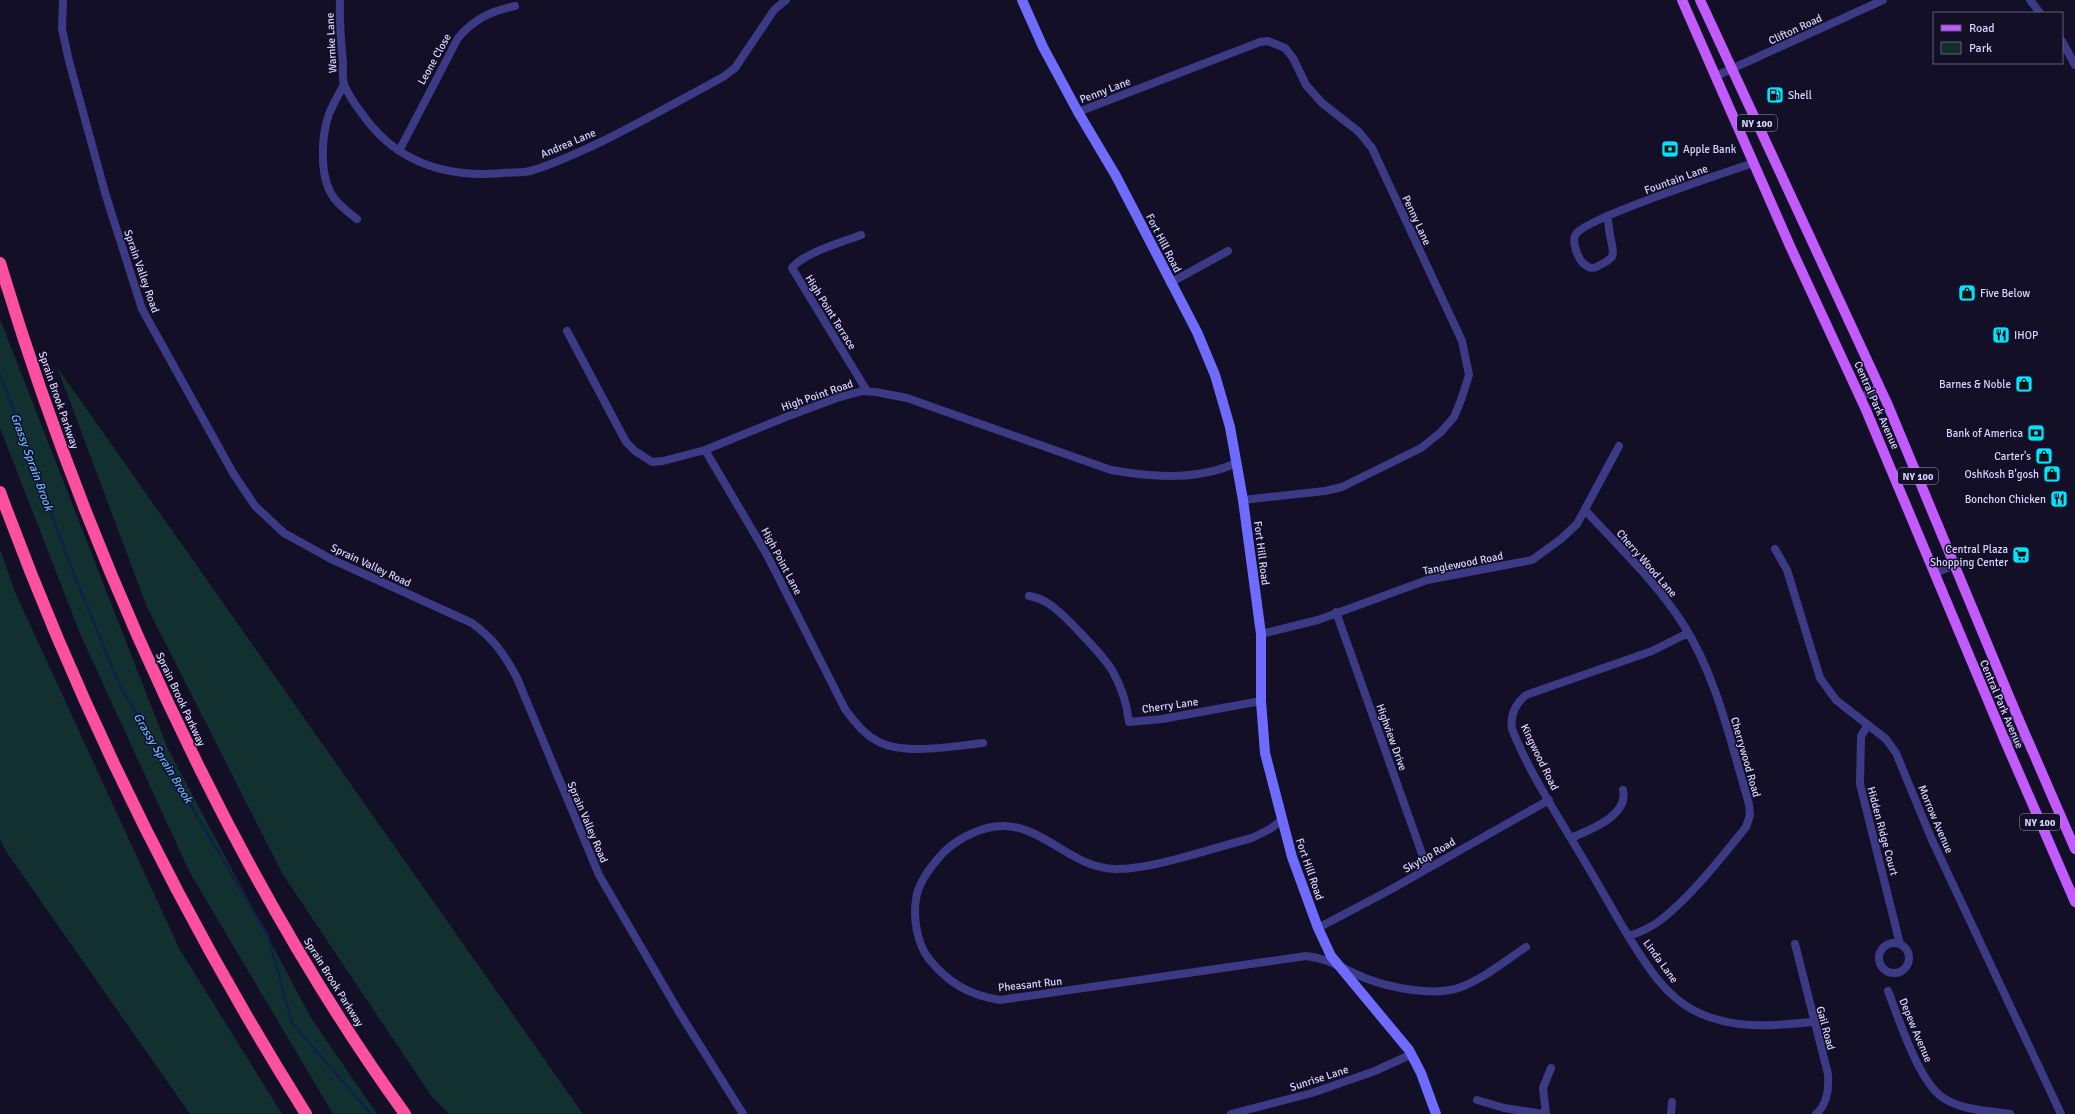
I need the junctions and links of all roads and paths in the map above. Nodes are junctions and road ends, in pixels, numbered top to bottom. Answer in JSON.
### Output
{"nodes":[{"id":1,"x":63,"y":0,"type":"edge"},
{"id":2,"x":340,"y":0,"type":"edge"},
{"id":3,"x":786,"y":0,"type":"edge"},
{"id":4,"x":1022,"y":0,"type":"edge"},
{"id":5,"x":1682,"y":0,"type":"edge"},
{"id":6,"x":1700,"y":0,"type":"edge"},
{"id":7,"x":1883,"y":0,"type":"edge"},
{"id":8,"x":2030,"y":0,"type":"edge"},
{"id":9,"x":515,"y":6,"type":"dead end"},
{"id":10,"x":2039,"y":12,"type":"edge"},
{"id":11,"x":2063,"y":43,"type":"edge"},
{"id":12,"x":2075,"y":65,"type":"edge"},
{"id":13,"x":1732,"y":70,"type":"junction"},
{"id":14,"x":1716,"y":76,"type":"junction"},
{"id":15,"x":344,"y":84,"type":"junction"},
{"id":16,"x":1078,"y":112,"type":"junction"},
{"id":17,"x":399,"y":151,"type":"junction"},
{"id":18,"x":1753,"y":163,"type":"junction"},
{"id":19,"x":1607,"y":216,"type":"junction"},
{"id":20,"x":357,"y":219,"type":"dead end"},
{"id":21,"x":861,"y":235,"type":"dead end"},
{"id":22,"x":1228,"y":251,"type":"dead end"},
{"id":23,"x":0,"y":263,"type":"edge"},
{"id":24,"x":1170,"y":283,"type":"junction"},
{"id":25,"x":567,"y":331,"type":"dead end"},
{"id":26,"x":1880,"y":388,"type":"junction"},
{"id":27,"x":867,"y":391,"type":"junction"},
{"id":28,"x":1861,"y":397,"type":"junction"},
{"id":29,"x":1619,"y":446,"type":"dead end"},
{"id":30,"x":705,"y":450,"type":"junction"},
{"id":31,"x":1236,"y":463,"type":"junction"},
{"id":32,"x":0,"y":492,"type":"edge"},
{"id":33,"x":1243,"y":500,"type":"junction"},
{"id":34,"x":1586,"y":511,"type":"junction"},
{"id":35,"x":1775,"y":550,"type":"dead end"},
{"id":36,"x":1955,"y":565,"type":"junction"},
{"id":37,"x":1935,"y":573,"type":"junction"},
{"id":38,"x":1029,"y":596,"type":"dead end"},
{"id":39,"x":1336,"y":612,"type":"junction"},
{"id":40,"x":1688,"y":633,"type":"junction"},
{"id":41,"x":1261,"y":634,"type":"junction"},
{"id":42,"x":1261,"y":701,"type":"junction"},
{"id":43,"x":1868,"y":725,"type":"junction"},
{"id":44,"x":2026,"y":738,"type":"junction"},
{"id":45,"x":2005,"y":741,"type":"junction"},
{"id":46,"x":984,"y":743,"type":"dead end"},
{"id":47,"x":1623,"y":790,"type":"dead end"},
{"id":48,"x":1549,"y":800,"type":"junction"},
{"id":49,"x":1282,"y":820,"type":"junction"},
{"id":50,"x":1571,"y":838,"type":"junction"},
{"id":51,"x":2075,"y":849,"type":"edge"},
{"id":52,"x":1427,"y":868,"type":"junction"},
{"id":53,"x":1605,"y":896,"type":"joint"},
{"id":54,"x":2075,"y":902,"type":"edge"},
{"id":55,"x":1318,"y":928,"type":"junction"},
{"id":56,"x":1629,"y":936,"type":"junction"},
{"id":57,"x":1795,"y":944,"type":"dead end"},
{"id":58,"x":1900,"y":944,"type":"dead end"},
{"id":59,"x":1526,"y":947,"type":"dead end"},
{"id":60,"x":1338,"y":965,"type":"junction"},
{"id":61,"x":1888,"y":991,"type":"dead end"},
{"id":62,"x":1813,"y":1022,"type":"junction"},
{"id":63,"x":1412,"y":1054,"type":"junction"},
{"id":64,"x":1551,"y":1068,"type":"dead end"},
{"id":65,"x":1477,"y":1100,"type":"dead end"},
{"id":66,"x":1672,"y":1102,"type":"dead end"},
{"id":67,"x":306,"y":1114,"type":"edge"},
{"id":68,"x":405,"y":1114,"type":"edge"},
{"id":69,"x":743,"y":1114,"type":"edge"},
{"id":70,"x":1231,"y":1114,"type":"edge"},
{"id":71,"x":1436,"y":1114,"type":"edge"},
{"id":72,"x":1545,"y":1114,"type":"edge"},
{"id":73,"x":1671,"y":1114,"type":"edge"},
{"id":74,"x":1816,"y":1114,"type":"edge"},
{"id":75,"x":2010,"y":1114,"type":"edge"},
{"id":76,"x":2061,"y":1114,"type":"edge"}],
"edges":[{"from":1,"to":69,"type":"street","name":"Sprain Valley Road"},
{"from":2,"to":15,"type":"street","name":"Warnke Lane"},
{"from":3,"to":17,"type":"street","name":"Andrea Lane"},
{"from":4,"to":16,"type":"street","name":"Fort Hill Road"},
{"from":5,"to":14,"type":"main road","number":"NY 100"},
{"from":6,"to":13,"type":"main road","number":"NY 100"},
{"from":7,"to":13,"type":"street","name":"Clifton Road"},
{"from":8,"to":10,"type":"street"},
{"from":9,"to":17,"type":"street","name":"Leone Close"},
{"from":11,"to":12,"type":"street"},
{"from":13,"to":14,"type":"street","name":"Clifton Road"},
{"from":13,"to":26,"type":"main road","name":"Central Park Avenue","number":"NY 100"},
{"from":14,"to":18,"type":"main road","name":"Central Park Avenue","number":"NY 100"},
{"from":15,"to":17,"type":"street","name":"Andrea Lane"},
{"from":15,"to":20,"type":"street"},
{"from":16,"to":24,"type":"street","name":"Fort Hill Road"},
{"from":16,"to":33,"type":"street","name":"Penny Lane"},
{"from":18,"to":19,"type":"street","name":"Fountain Lane"},
{"from":18,"to":28,"type":"main road","name":"Central Park Avenue","number":"NY 100"},
{"from":19,"to":19,"type":"street","name":"Fountain Lane"},
{"from":21,"to":27,"type":"street","name":"High Point Terrace"},
{"from":22,"to":24,"type":"street"},
{"from":23,"to":68,"type":"highway","name":"Sprain Brook Parkway"},
{"from":24,"to":31,"type":"street","name":"Fort Hill Road"},
{"from":25,"to":30,"type":"street","name":"High Point Road"},
{"from":26,"to":28,"type":"street"},
{"from":26,"to":36,"type":"main road","name":"Central Park Avenue","number":"NY 100"},
{"from":27,"to":30,"type":"street","name":"High Point Road"},
{"from":27,"to":31,"type":"street","name":"High Point Road"},
{"from":28,"to":37,"type":"main road","name":"Central Park Avenue","number":"NY 100"},
{"from":29,"to":34,"type":"street","name":"Tanglewood Road"},
{"from":30,"to":46,"type":"street","name":"High Point Lane"},
{"from":31,"to":33,"type":"street","name":"Fort Hill Road"},
{"from":32,"to":67,"type":"highway"},
{"from":33,"to":41,"type":"street","name":"Fort Hill Road"},
{"from":34,"to":39,"type":"street","name":"Tanglewood Road"},
{"from":34,"to":40,"type":"street","name":"Cherry Wood Lane"},
{"from":35,"to":43,"type":"street","name":"Morrow Avenue"},
{"from":36,"to":37,"type":"street"},
{"from":36,"to":44,"type":"main road","name":"Central Park Avenue","number":"NY 100"},
{"from":37,"to":45,"type":"main road","name":"Central Park Avenue","number":"NY 100"},
{"from":38,"to":42,"type":"street","name":"Cherry Lane"},
{"from":39,"to":41,"type":"street","name":"Tanglewood Road"},
{"from":39,"to":52,"type":"street","name":"Highview Drive"},
{"from":40,"to":48,"type":"street","name":"Kingwood Road"},
{"from":40,"to":56,"type":"street","name":"Cherrywood Road"},
{"from":41,"to":42,"type":"street","name":"Fort Hill Road"},
{"from":42,"to":49,"type":"street","name":"Fort Hill Road"},
{"from":43,"to":58,"type":"street","name":"Hidden Ridge Court"},
{"from":43,"to":76,"type":"street","name":"Morrow Avenue"},
{"from":44,"to":45,"type":"street"},
{"from":44,"to":51,"type":"main road","name":"Central Park Avenue","number":"NY 100"},
{"from":45,"to":54,"type":"main road","name":"Central Park Avenue","number":"NY 100"},
{"from":47,"to":50,"type":"street"},
{"from":48,"to":50,"type":"street","name":"Kingwood Road"},
{"from":48,"to":52,"type":"street","name":"Skytop Road"},
{"from":49,"to":55,"type":"street","name":"Fort Hill Road"},
{"from":49,"to":60,"type":"street","name":"Pheasant Run"},
{"from":50,"to":53,"type":"street","name":"Kingwood Road"},
{"from":52,"to":55,"type":"street","name":"Skytop Road"},
{"from":53,"to":56,"type":"street","name":"Linda Lane"},
{"from":55,"to":60,"type":"street","name":"Fort Hill Road"},
{"from":56,"to":62,"type":"street","name":"Linda Lane"},
{"from":57,"to":62,"type":"street","name":"Gail Road"},
{"from":59,"to":60,"type":"street","name":"Pheasant Run"},
{"from":60,"to":63,"type":"street","name":"Fort Hill Road"},
{"from":61,"to":75,"type":"street","name":"Depew Avenue"},
{"from":62,"to":74,"type":"street","name":"Gail Road"},
{"from":63,"to":70,"type":"street","name":"Sunrise Lane"},
{"from":63,"to":71,"type":"street","name":"Fort Hill Road"},
{"from":64,"to":72,"type":"street"},
{"from":65,"to":72,"type":"street"},
{"from":66,"to":73,"type":"street"}]}
